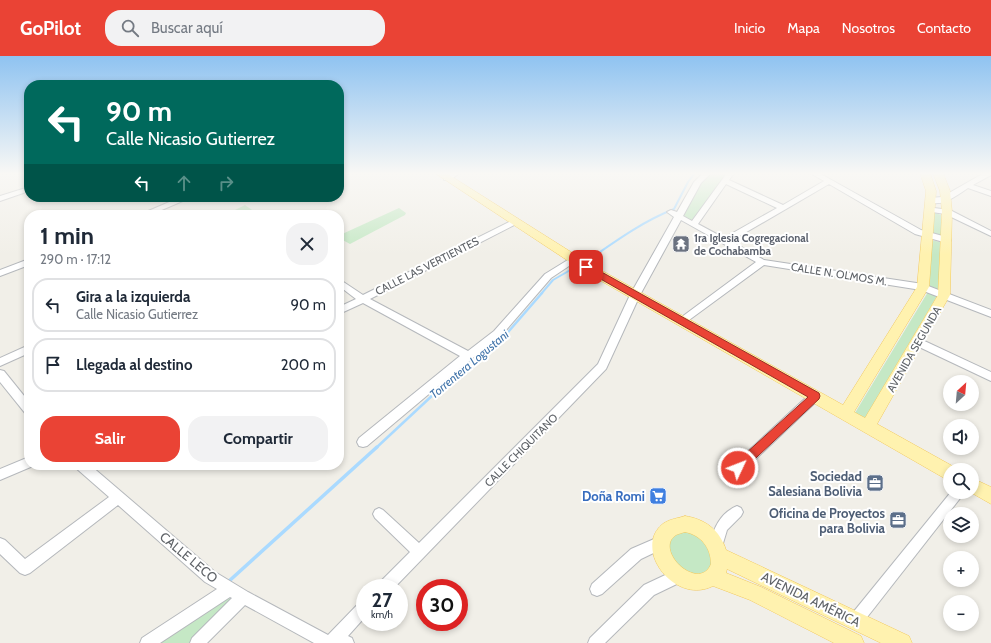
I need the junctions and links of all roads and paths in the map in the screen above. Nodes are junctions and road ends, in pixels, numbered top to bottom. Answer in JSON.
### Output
{"nodes":[{"id":1,"x":485,"y":200,"type":"edge"},
{"id":2,"x":689,"y":200,"type":"edge"},
{"id":3,"x":710,"y":200,"type":"edge"},
{"id":4,"x":767,"y":200,"type":"edge"},
{"id":5,"x":796,"y":200,"type":"edge"},
{"id":6,"x":861,"y":200,"type":"edge"},
{"id":7,"x":929,"y":200,"type":"edge"},
{"id":8,"x":939,"y":200,"type":"edge"},
{"id":9,"x":945,"y":200,"type":"edge"},
{"id":10,"x":176,"y":202,"type":"edge"},
{"id":11,"x":929,"y":204,"type":"junction"},
{"id":12,"x":783,"y":208,"type":"junction"},
{"id":13,"x":156,"y":210,"type":"edge"},
{"id":14,"x":671,"y":212,"type":"dead end"},
{"id":15,"x":947,"y":212,"type":"junction"},
{"id":16,"x":680,"y":217,"type":"junction"},
{"id":17,"x":516,"y":222,"type":"junction"},
{"id":18,"x":694,"y":224,"type":"junction"},
{"id":19,"x":991,"y":234,"type":"edge"},
{"id":20,"x":926,"y":235,"type":"junction"},
{"id":21,"x":947,"y":240,"type":"junction"},
{"id":22,"x":725,"y":241,"type":"junction"},
{"id":23,"x":579,"y":262,"type":"junction"},
{"id":24,"x":762,"y":262,"type":"junction"},
{"id":25,"x":24,"y":264,"type":"edge"},
{"id":26,"x":0,"y":274,"type":"edge"},
{"id":27,"x":344,"y":286,"type":"edge"},
{"id":28,"x":923,"y":287,"type":"junction"},
{"id":29,"x":634,"y":295,"type":"junction"},
{"id":30,"x":944,"y":295,"type":"junction"},
{"id":31,"x":363,"y":299,"type":"junction"},
{"id":32,"x":344,"y":308,"type":"edge"},
{"id":33,"x":991,"y":314,"type":"edge"},
{"id":34,"x":682,"y":321,"type":"junction"},
{"id":35,"x":918,"y":342,"type":"junction"},
{"id":36,"x":24,"y":351,"type":"edge"},
{"id":37,"x":468,"y":356,"type":"junction"},
{"id":38,"x":0,"y":362,"type":"edge"},
{"id":39,"x":0,"y":374,"type":"edge"},
{"id":40,"x":991,"y":377,"type":"edge"},
{"id":41,"x":815,"y":396,"type":"junction"},
{"id":42,"x":24,"y":404,"type":"edge"},
{"id":43,"x":846,"y":413,"type":"junction"},
{"id":44,"x":868,"y":426,"type":"junction"},
{"id":45,"x":363,"y":442,"type":"dead end"},
{"id":46,"x":24,"y":464,"type":"edge"},
{"id":47,"x":738,"y":468,"type":"dead end"},
{"id":48,"x":943,"y":469,"type":"edge"},
{"id":49,"x":87,"y":470,"type":"edge"},
{"id":50,"x":0,"y":475,"type":"edge"},
{"id":51,"x":979,"y":490,"type":"edge"},
{"id":52,"x":991,"y":496,"type":"edge"},
{"id":53,"x":119,"y":497,"type":"junction"},
{"id":54,"x":953,"y":499,"type":"edge"},
{"id":55,"x":737,"y":512,"type":"dead end"},
{"id":56,"x":379,"y":514,"type":"dead end"},
{"id":57,"x":661,"y":542,"type":"junction"},
{"id":58,"x":0,"y":545,"type":"edge"},
{"id":59,"x":718,"y":550,"type":"junction"},
{"id":60,"x":419,"y":552,"type":"junction"},
{"id":61,"x":678,"y":576,"type":"junction"},
{"id":62,"x":712,"y":577,"type":"junction"},
{"id":63,"x":393,"y":579,"type":"edge"},
{"id":64,"x":229,"y":589,"type":"junction"},
{"id":65,"x":598,"y":589,"type":"dead end"},
{"id":66,"x":243,"y":597,"type":"junction"},
{"id":67,"x":356,"y":618,"type":"edge"},
{"id":68,"x":856,"y":620,"type":"junction"},
{"id":69,"x":846,"y":641,"type":"edge"},
{"id":70,"x":335,"y":642,"type":"edge"},
{"id":71,"x":147,"y":643,"type":"edge"},
{"id":72,"x":197,"y":643,"type":"edge"},
{"id":73,"x":595,"y":643,"type":"edge"},
{"id":74,"x":902,"y":643,"type":"edge"}],
"edges":[{"from":1,"to":17,"type":"main road"},
{"from":2,"to":16,"type":"street","name":"CALLE CHIQUITANO"},
{"from":3,"to":18,"type":"street"},
{"from":4,"to":12,"type":"street"},
{"from":5,"to":12,"type":"street"},
{"from":6,"to":20,"type":"street"},
{"from":7,"to":11,"type":"main road","name":"AVENIDA SEGUNDA"},
{"from":8,"to":11,"type":"street"},
{"from":9,"to":15,"type":"main road","name":"AVENIDA SEGUNDA"},
{"from":10,"to":13,"type":"street"},
{"from":11,"to":15,"type":"street"},
{"from":11,"to":20,"type":"main road","name":"AVENIDA SEGUNDA"},
{"from":12,"to":22,"type":"street"},
{"from":14,"to":16,"type":"street","name":"CALLE N. OLMOS M."},
{"from":15,"to":19,"type":"street"},
{"from":15,"to":21,"type":"main road","name":"AVENIDA SEGUNDA"},
{"from":16,"to":18,"type":"street","name":"CALLE N. OLMOS M."},
{"from":16,"to":29,"type":"street","name":"CALLE CHIQUITANO"},
{"from":17,"to":23,"type":"main road"},
{"from":17,"to":31,"type":"street","name":"CALLE LAS VERTIENTES"},
{"from":18,"to":22,"type":"street","name":"CALLE N. OLMOS M."},
{"from":20,"to":21,"type":"street"},
{"from":20,"to":28,"type":"main road","name":"AVENIDA SEGUNDA"},
{"from":21,"to":30,"type":"main road","name":"AVENIDA SEGUNDA"},
{"from":22,"to":24,"type":"street","name":"CALLE N. OLMOS M."},
{"from":23,"to":29,"type":"main road"},
{"from":23,"to":37,"type":"street"},
{"from":24,"to":28,"type":"street","name":"CALLE N. OLMOS M."},
{"from":24,"to":34,"type":"street"},
{"from":25,"to":26,"type":"street"},
{"from":27,"to":31,"type":"street"},
{"from":28,"to":30,"type":"street","name":"CALLE N. OLMOS M."},
{"from":28,"to":43,"type":"main road","name":"AVENIDA SEGUNDA"},
{"from":29,"to":34,"type":"main road"},
{"from":29,"to":60,"type":"street","name":"CALLE CHIQUITANO"},
{"from":30,"to":33,"type":"street","name":"CALLE N. OLMOS M."},
{"from":30,"to":35,"type":"main road","name":"AVENIDA SEGUNDA"},
{"from":31,"to":32,"type":"street","name":"CALLE LAS VERTIENTES"},
{"from":31,"to":37,"type":"street"},
{"from":34,"to":41,"type":"main road"},
{"from":35,"to":40,"type":"street"},
{"from":35,"to":44,"type":"main road","name":"AVENIDA SEGUNDA"},
{"from":36,"to":38,"type":"street"},
{"from":37,"to":45,"type":"street"},
{"from":39,"to":42,"type":"street"},
{"from":41,"to":43,"type":"main road"},
{"from":41,"to":47,"type":"street"},
{"from":43,"to":44,"type":"main road"},
{"from":44,"to":48,"type":"main road"},
{"from":46,"to":50,"type":"street"},
{"from":49,"to":53,"type":"street","name":"CALLE LECO"},
{"from":51,"to":52,"type":"main road"},
{"from":53,"to":58,"type":"street"},
{"from":53,"to":64,"type":"street","name":"CALLE LECO"},
{"from":54,"to":68,"type":"street"},
{"from":55,"to":59,"type":"street"},
{"from":56,"to":60,"type":"street"},
{"from":57,"to":59,"type":"main road"},
{"from":57,"to":61,"type":"main road"},
{"from":57,"to":65,"type":"street"},
{"from":59,"to":62,"type":"main road"},
{"from":59,"to":68,"type":"main road","name":"AVENIDA AMÉRICA"},
{"from":60,"to":63,"type":"street","name":"CALLE CHIQUITANO"},
{"from":61,"to":62,"type":"main road"},
{"from":61,"to":73,"type":"street"},
{"from":62,"to":69,"type":"main road","name":"AVENIDA AMÉRICA"},
{"from":64,"to":66,"type":"street","name":"CALLE LECO"},
{"from":64,"to":71,"type":"street"},
{"from":66,"to":70,"type":"street","name":"CALLE LECO"},
{"from":66,"to":72,"type":"street"},
{"from":67,"to":70,"type":"street"},
{"from":68,"to":74,"type":"main road","name":"AVENIDA AMÉRICA"}]}
